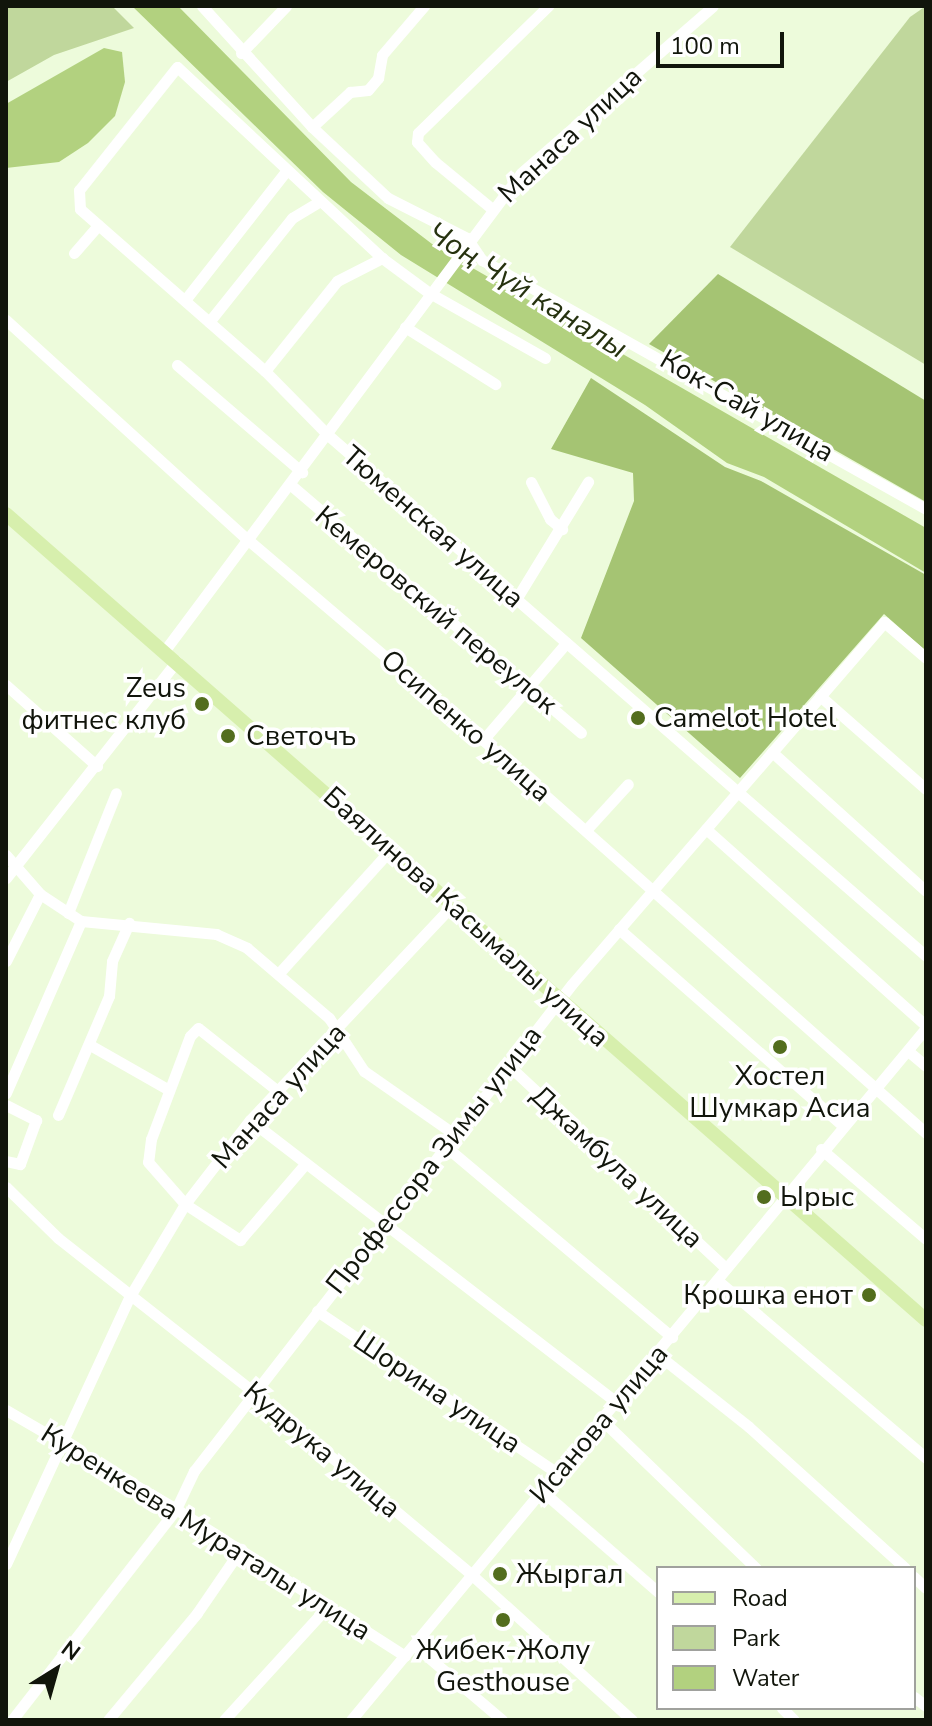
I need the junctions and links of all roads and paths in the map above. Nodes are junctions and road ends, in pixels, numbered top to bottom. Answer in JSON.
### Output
{"nodes":[{"id":1,"x":202,"y":6,"type":"edge"},
{"id":2,"x":286,"y":6,"type":"edge"},
{"id":3,"x":424,"y":6,"type":"edge"},
{"id":4,"x":548,"y":6,"type":"edge"},
{"id":5,"x":713,"y":6,"type":"edge"},
{"id":6,"x":241,"y":53,"type":"junction"},
{"id":7,"x":312,"y":127,"type":"junction"},
{"id":8,"x":287,"y":170,"type":"junction"},
{"id":9,"x":320,"y":201,"type":"junction"},
{"id":10,"x":491,"y":208,"type":"junction"},
{"id":11,"x":98,"y":225,"type":"junction"},
{"id":12,"x":467,"y":238,"type":"junction"},
{"id":13,"x":74,"y":253,"type":"dead end"},
{"id":14,"x":382,"y":258,"type":"junction"},
{"id":15,"x":430,"y":288,"type":"junction"},
{"id":16,"x":185,"y":300,"type":"junction"},
{"id":17,"x":6,"y":320,"type":"edge"},
{"id":18,"x":209,"y":322,"type":"junction"},
{"id":19,"x":405,"y":327,"type":"junction"},
{"id":20,"x":545,"y":358,"type":"dead end"},
{"id":21,"x":177,"y":365,"type":"dead end"},
{"id":22,"x":265,"y":371,"type":"junction"},
{"id":23,"x":495,"y":384,"type":"dead end"},
{"id":24,"x":328,"y":435,"type":"junction"},
{"id":25,"x":302,"y":472,"type":"junction"},
{"id":26,"x":531,"y":482,"type":"dead end"},
{"id":27,"x":588,"y":482,"type":"dead end"},
{"id":28,"x":292,"y":486,"type":"junction"},
{"id":29,"x":926,"y":509,"type":"edge"},
{"id":30,"x":6,"y":514,"type":"edge"},
{"id":31,"x":562,"y":529,"type":"junction"},
{"id":32,"x":247,"y":539,"type":"junction"},
{"id":33,"x":515,"y":601,"type":"junction"},
{"id":34,"x":566,"y":643,"type":"junction"},
{"id":35,"x":165,"y":650,"type":"junction"},
{"id":36,"x":926,"y":658,"type":"edge"},
{"id":37,"x":177,"y":661,"type":"junction"},
{"id":38,"x":6,"y":685,"type":"edge"},
{"id":39,"x":526,"y":687,"type":"junction"},
{"id":40,"x":820,"y":696,"type":"junction"},
{"id":41,"x":581,"y":733,"type":"dead end"},
{"id":42,"x":483,"y":740,"type":"junction"},
{"id":43,"x":772,"y":752,"type":"junction"},
{"id":44,"x":97,"y":766,"type":"junction"},
{"id":45,"x":628,"y":784,"type":"dead end"},
{"id":46,"x":740,"y":789,"type":"junction"},
{"id":47,"x":926,"y":789,"type":"edge"},
{"id":48,"x":116,"y":793,"type":"dead end"},
{"id":49,"x":706,"y":829,"type":"junction"},
{"id":50,"x":586,"y":830,"type":"junction"},
{"id":51,"x":391,"y":849,"type":"junction"},
{"id":52,"x":6,"y":855,"type":"edge"},
{"id":53,"x":17,"y":864,"type":"junction"},
{"id":54,"x":6,"y":878,"type":"edge"},
{"id":55,"x":653,"y":889,"type":"junction"},
{"id":56,"x":926,"y":891,"type":"edge"},
{"id":57,"x":40,"y":894,"type":"junction"},
{"id":58,"x":452,"y":906,"type":"junction"},
{"id":59,"x":68,"y":913,"type":"junction"},
{"id":60,"x":81,"y":921,"type":"junction"},
{"id":61,"x":129,"y":923,"type":"junction"},
{"id":62,"x":619,"y":929,"type":"junction"},
{"id":63,"x":926,"y":956,"type":"edge"},
{"id":64,"x":6,"y":961,"type":"edge"},
{"id":65,"x":280,"y":972,"type":"junction"},
{"id":66,"x":559,"y":999,"type":"junction"},
{"id":67,"x":926,"y":1027,"type":"edge"},
{"id":68,"x":336,"y":1033,"type":"junction"},
{"id":69,"x":90,"y":1045,"type":"junction"},
{"id":70,"x":908,"y":1051,"type":"junction"},
{"id":71,"x":508,"y":1065,"type":"junction"},
{"id":72,"x":926,"y":1066,"type":"edge"},
{"id":73,"x":878,"y":1089,"type":"junction"},
{"id":74,"x":169,"y":1090,"type":"junction"},
{"id":75,"x":279,"y":1092,"type":"junction"},
{"id":76,"x":6,"y":1093,"type":"edge"},
{"id":77,"x":6,"y":1105,"type":"edge"},
{"id":78,"x":58,"y":1115,"type":"dead end"},
{"id":79,"x":250,"y":1120,"type":"junction"},
{"id":80,"x":842,"y":1125,"type":"junction"},
{"id":81,"x":926,"y":1133,"type":"edge"},
{"id":82,"x":454,"y":1134,"type":"junction"},
{"id":83,"x":445,"y":1146,"type":"junction"},
{"id":84,"x":821,"y":1149,"type":"junction"},
{"id":85,"x":6,"y":1161,"type":"edge"},
{"id":86,"x":306,"y":1163,"type":"junction"},
{"id":87,"x":6,"y":1187,"type":"edge"},
{"id":88,"x":783,"y":1197,"type":"junction"},
{"id":89,"x":185,"y":1204,"type":"junction"},
{"id":90,"x":384,"y":1223,"type":"junction"},
{"id":91,"x":926,"y":1239,"type":"edge"},
{"id":92,"x":726,"y":1268,"type":"junction"},
{"id":93,"x":717,"y":1280,"type":"junction"},
{"id":94,"x":130,"y":1296,"type":"junction"},
{"id":95,"x":317,"y":1311,"type":"junction"},
{"id":96,"x":926,"y":1320,"type":"edge"},
{"id":97,"x":672,"y":1337,"type":"junction"},
{"id":98,"x":657,"y":1354,"type":"junction"},
{"id":99,"x":254,"y":1392,"type":"junction"},
{"id":100,"x":616,"y":1402,"type":"junction"},
{"id":101,"x":6,"y":1410,"type":"edge"},
{"id":102,"x":602,"y":1420,"type":"junction"},
{"id":103,"x":64,"y":1445,"type":"junction"},
{"id":104,"x":926,"y":1458,"type":"edge"},
{"id":105,"x":556,"y":1472,"type":"junction"},
{"id":106,"x":542,"y":1491,"type":"junction"},
{"id":107,"x":176,"y":1509,"type":"junction"},
{"id":108,"x":241,"y":1549,"type":"junction"},
{"id":109,"x":6,"y":1564,"type":"edge"},
{"id":110,"x":754,"y":1566,"type":"edge"},
{"id":111,"x":903,"y":1566,"type":"edge"},
{"id":112,"x":473,"y":1576,"type":"junction"},
{"id":113,"x":656,"y":1590,"type":"edge"},
{"id":114,"x":329,"y":1605,"type":"junction"},
{"id":115,"x":414,"y":1645,"type":"junction"},
{"id":116,"x":405,"y":1656,"type":"junction"},
{"id":117,"x":12,"y":1720,"type":"edge"},
{"id":118,"x":108,"y":1720,"type":"edge"},
{"id":119,"x":224,"y":1720,"type":"edge"},
{"id":120,"x":351,"y":1720,"type":"edge"},
{"id":121,"x":502,"y":1720,"type":"edge"},
{"id":122,"x":632,"y":1720,"type":"edge"}],
"edges":[{"from":1,"to":6,"type":"street","name":"Кок-Сай улица"},
{"from":2,"to":6,"type":"street"},
{"from":3,"to":7,"type":"street"},
{"from":4,"to":10,"type":"street"},
{"from":5,"to":10,"type":"street","name":"Манаса улица"},
{"from":6,"to":7,"type":"street","name":"Кок-Сай улица"},
{"from":7,"to":12,"type":"street","name":"Кок-Сай улица"},
{"from":8,"to":9,"type":"street"},
{"from":8,"to":11,"type":"street","name":"Тюменская улица"},
{"from":8,"to":16,"type":"street"},
{"from":9,"to":14,"type":"street"},
{"from":9,"to":18,"type":"street"},
{"from":10,"to":12,"type":"street","name":"Манаса улица"},
{"from":11,"to":13,"type":"street"},
{"from":11,"to":16,"type":"street","name":"Тюменская улица"},
{"from":12,"to":15,"type":"street","name":"Манаса улица"},
{"from":12,"to":29,"type":"street","name":"Кок-Сай улица"},
{"from":14,"to":15,"type":"street"},
{"from":14,"to":22,"type":"street"},
{"from":15,"to":19,"type":"street"},
{"from":15,"to":20,"type":"street"},
{"from":16,"to":18,"type":"street","name":"Тюменская улица"},
{"from":17,"to":32,"type":"street","name":"Осипенко улица"},
{"from":18,"to":22,"type":"street","name":"Тюменская улица"},
{"from":19,"to":23,"type":"street"},
{"from":19,"to":24,"type":"street"},
{"from":21,"to":25,"type":"street","name":"Кемеровский переулок"},
{"from":22,"to":24,"type":"street","name":"Тюменская улица"},
{"from":24,"to":25,"type":"street"},
{"from":24,"to":33,"type":"street","name":"Тюменская улица"},
{"from":25,"to":28,"type":"street"},
{"from":26,"to":31,"type":"street"},
{"from":27,"to":31,"type":"street"},
{"from":28,"to":32,"type":"street"},
{"from":28,"to":39,"type":"street","name":"Кемеровский переулок"},
{"from":30,"to":35,"type":"main road","name":"Баялинова Касымалы улица"},
{"from":31,"to":33,"type":"street"},
{"from":32,"to":35,"type":"street"},
{"from":32,"to":42,"type":"street","name":"Осипенко улица"},
{"from":33,"to":34,"type":"street","name":"Тюменская улица"},
{"from":34,"to":39,"type":"street"},
{"from":34,"to":46,"type":"street","name":"Тюменская улица"},
{"from":35,"to":37,"type":"main road","name":"Баялинова Касымалы улица"},
{"from":36,"to":40,"type":"street","name":"Профессора Зимы улица"},
{"from":37,"to":44,"type":"street"},
{"from":37,"to":51,"type":"main road","name":"Баялинова Касымалы улица"},
{"from":38,"to":44,"type":"street"},
{"from":39,"to":41,"type":"street","name":"Кемеровский переулок"},
{"from":39,"to":42,"type":"street"},
{"from":40,"to":43,"type":"street","name":"Профессора Зимы улица"},
{"from":40,"to":47,"type":"street"},
{"from":42,"to":50,"type":"street","name":"Осипенко улица"},
{"from":43,"to":46,"type":"street","name":"Профессора Зимы улица"},
{"from":43,"to":56,"type":"street"},
{"from":44,"to":53,"type":"street"},
{"from":45,"to":50,"type":"street"},
{"from":46,"to":49,"type":"street","name":"Профессора Зимы улица"},
{"from":46,"to":63,"type":"street","name":"Тюменская улица"},
{"from":48,"to":59,"type":"street"},
{"from":49,"to":55,"type":"street","name":"Профессора Зимы улица"},
{"from":49,"to":67,"type":"street","name":"Исанова улица"},
{"from":50,"to":55,"type":"street","name":"Осипенко улица"},
{"from":51,"to":58,"type":"main road","name":"Баялинова Касымалы улица"},
{"from":51,"to":65,"type":"street"},
{"from":52,"to":53,"type":"street"},
{"from":53,"to":54,"type":"street"},
{"from":53,"to":57,"type":"street"},
{"from":55,"to":62,"type":"street","name":"Профессора Зимы улица"},
{"from":55,"to":73,"type":"street","name":"Осипенко улица"},
{"from":57,"to":59,"type":"street"},
{"from":57,"to":64,"type":"street"},
{"from":58,"to":66,"type":"main road","name":"Баялинова Касымалы улица"},
{"from":58,"to":68,"type":"street","name":"Манаса улица"},
{"from":59,"to":60,"type":"street"},
{"from":60,"to":61,"type":"street"},
{"from":60,"to":76,"type":"street"},
{"from":61,"to":65,"type":"street"},
{"from":61,"to":69,"type":"street"},
{"from":62,"to":66,"type":"street","name":"Профессора Зимы улица"},
{"from":62,"to":80,"type":"street"},
{"from":65,"to":68,"type":"street"},
{"from":66,"to":71,"type":"street","name":"Профессора Зимы улица"},
{"from":66,"to":88,"type":"main road","name":"Баялинова Касымалы улица"},
{"from":67,"to":70,"type":"street","name":"Исанова улица"},
{"from":68,"to":75,"type":"street","name":"Манаса улица"},
{"from":68,"to":82,"type":"street"},
{"from":69,"to":74,"type":"street"},
{"from":69,"to":78,"type":"street"},
{"from":70,"to":72,"type":"street"},
{"from":70,"to":73,"type":"street","name":"Исанова улица"},
{"from":71,"to":82,"type":"street","name":"Профессора Зимы улица"},
{"from":71,"to":92,"type":"street","name":"Джамбула улица"},
{"from":73,"to":80,"type":"street","name":"Исанова улица"},
{"from":73,"to":81,"type":"street","name":"Осипенко улица"},
{"from":74,"to":75,"type":"street"},
{"from":74,"to":89,"type":"street"},
{"from":75,"to":79,"type":"street","name":"Манаса улица"},
{"from":77,"to":85,"type":"street"},
{"from":79,"to":86,"type":"street"},
{"from":79,"to":89,"type":"street","name":"Манаса улица"},
{"from":80,"to":84,"type":"street","name":"Исанова улица"},
{"from":82,"to":83,"type":"street","name":"Профессора Зимы улица"},
{"from":83,"to":90,"type":"street","name":"Профессора Зимы улица"},
{"from":83,"to":97,"type":"street"},
{"from":84,"to":88,"type":"street","name":"Исанова улица"},
{"from":84,"to":91,"type":"street"},
{"from":86,"to":89,"type":"street"},
{"from":86,"to":90,"type":"street"},
{"from":87,"to":94,"type":"street","name":"Кудрука улица"},
{"from":88,"to":92,"type":"street","name":"Исанова улица"},
{"from":88,"to":96,"type":"main road","name":"Баялинова Касымалы улица"},
{"from":89,"to":94,"type":"street","name":"Манаса улица"},
{"from":90,"to":95,"type":"street","name":"Профессора Зимы улица"},
{"from":90,"to":100,"type":"street"},
{"from":92,"to":93,"type":"street","name":"Исанова улица"},
{"from":93,"to":97,"type":"street","name":"Исанова улица"},
{"from":93,"to":104,"type":"street","name":"Джамбула улица"},
{"from":94,"to":99,"type":"street","name":"Кудрука улица"},
{"from":94,"to":103,"type":"street","name":"Манаса улица"},
{"from":95,"to":99,"type":"street","name":"Профессора Зимы улица"},
{"from":95,"to":105,"type":"street","name":"Шорина улица"},
{"from":97,"to":98,"type":"street","name":"Исанова улица"},
{"from":98,"to":100,"type":"street","name":"Исанова улица"},
{"from":98,"to":111,"type":"street"},
{"from":99,"to":107,"type":"street","name":"Профессора Зимы улица"},
{"from":99,"to":112,"type":"street","name":"Кудрука улица"},
{"from":100,"to":102,"type":"street","name":"Исанова улица"},
{"from":101,"to":103,"type":"street","name":"Куренкеева Мураталы улица"},
{"from":102,"to":105,"type":"street","name":"Исанова улица"},
{"from":102,"to":110,"type":"street"},
{"from":103,"to":107,"type":"street","name":"Куренкеева Мураталы улица"},
{"from":103,"to":109,"type":"street","name":"Манаса улица"},
{"from":105,"to":106,"type":"street","name":"Исанова улица"},
{"from":106,"to":112,"type":"street","name":"Исанова улица"},
{"from":106,"to":113,"type":"street"},
{"from":107,"to":108,"type":"street","name":"Куренкеева Мураталы улица"},
{"from":107,"to":117,"type":"street","name":"Профессора Зимы улица"},
{"from":108,"to":114,"type":"street","name":"Куренкеева Мураталы улица"},
{"from":108,"to":118,"type":"street"},
{"from":112,"to":115,"type":"street","name":"Исанова улица"},
{"from":112,"to":122,"type":"street","name":"Кудрука улица"},
{"from":114,"to":116,"type":"street","name":"Куренкеева Мураталы улица"},
{"from":114,"to":119,"type":"street"},
{"from":115,"to":116,"type":"street","name":"Исанова улица"},
{"from":115,"to":121,"type":"street"},
{"from":116,"to":120,"type":"street","name":"Исанова улица"}]}
